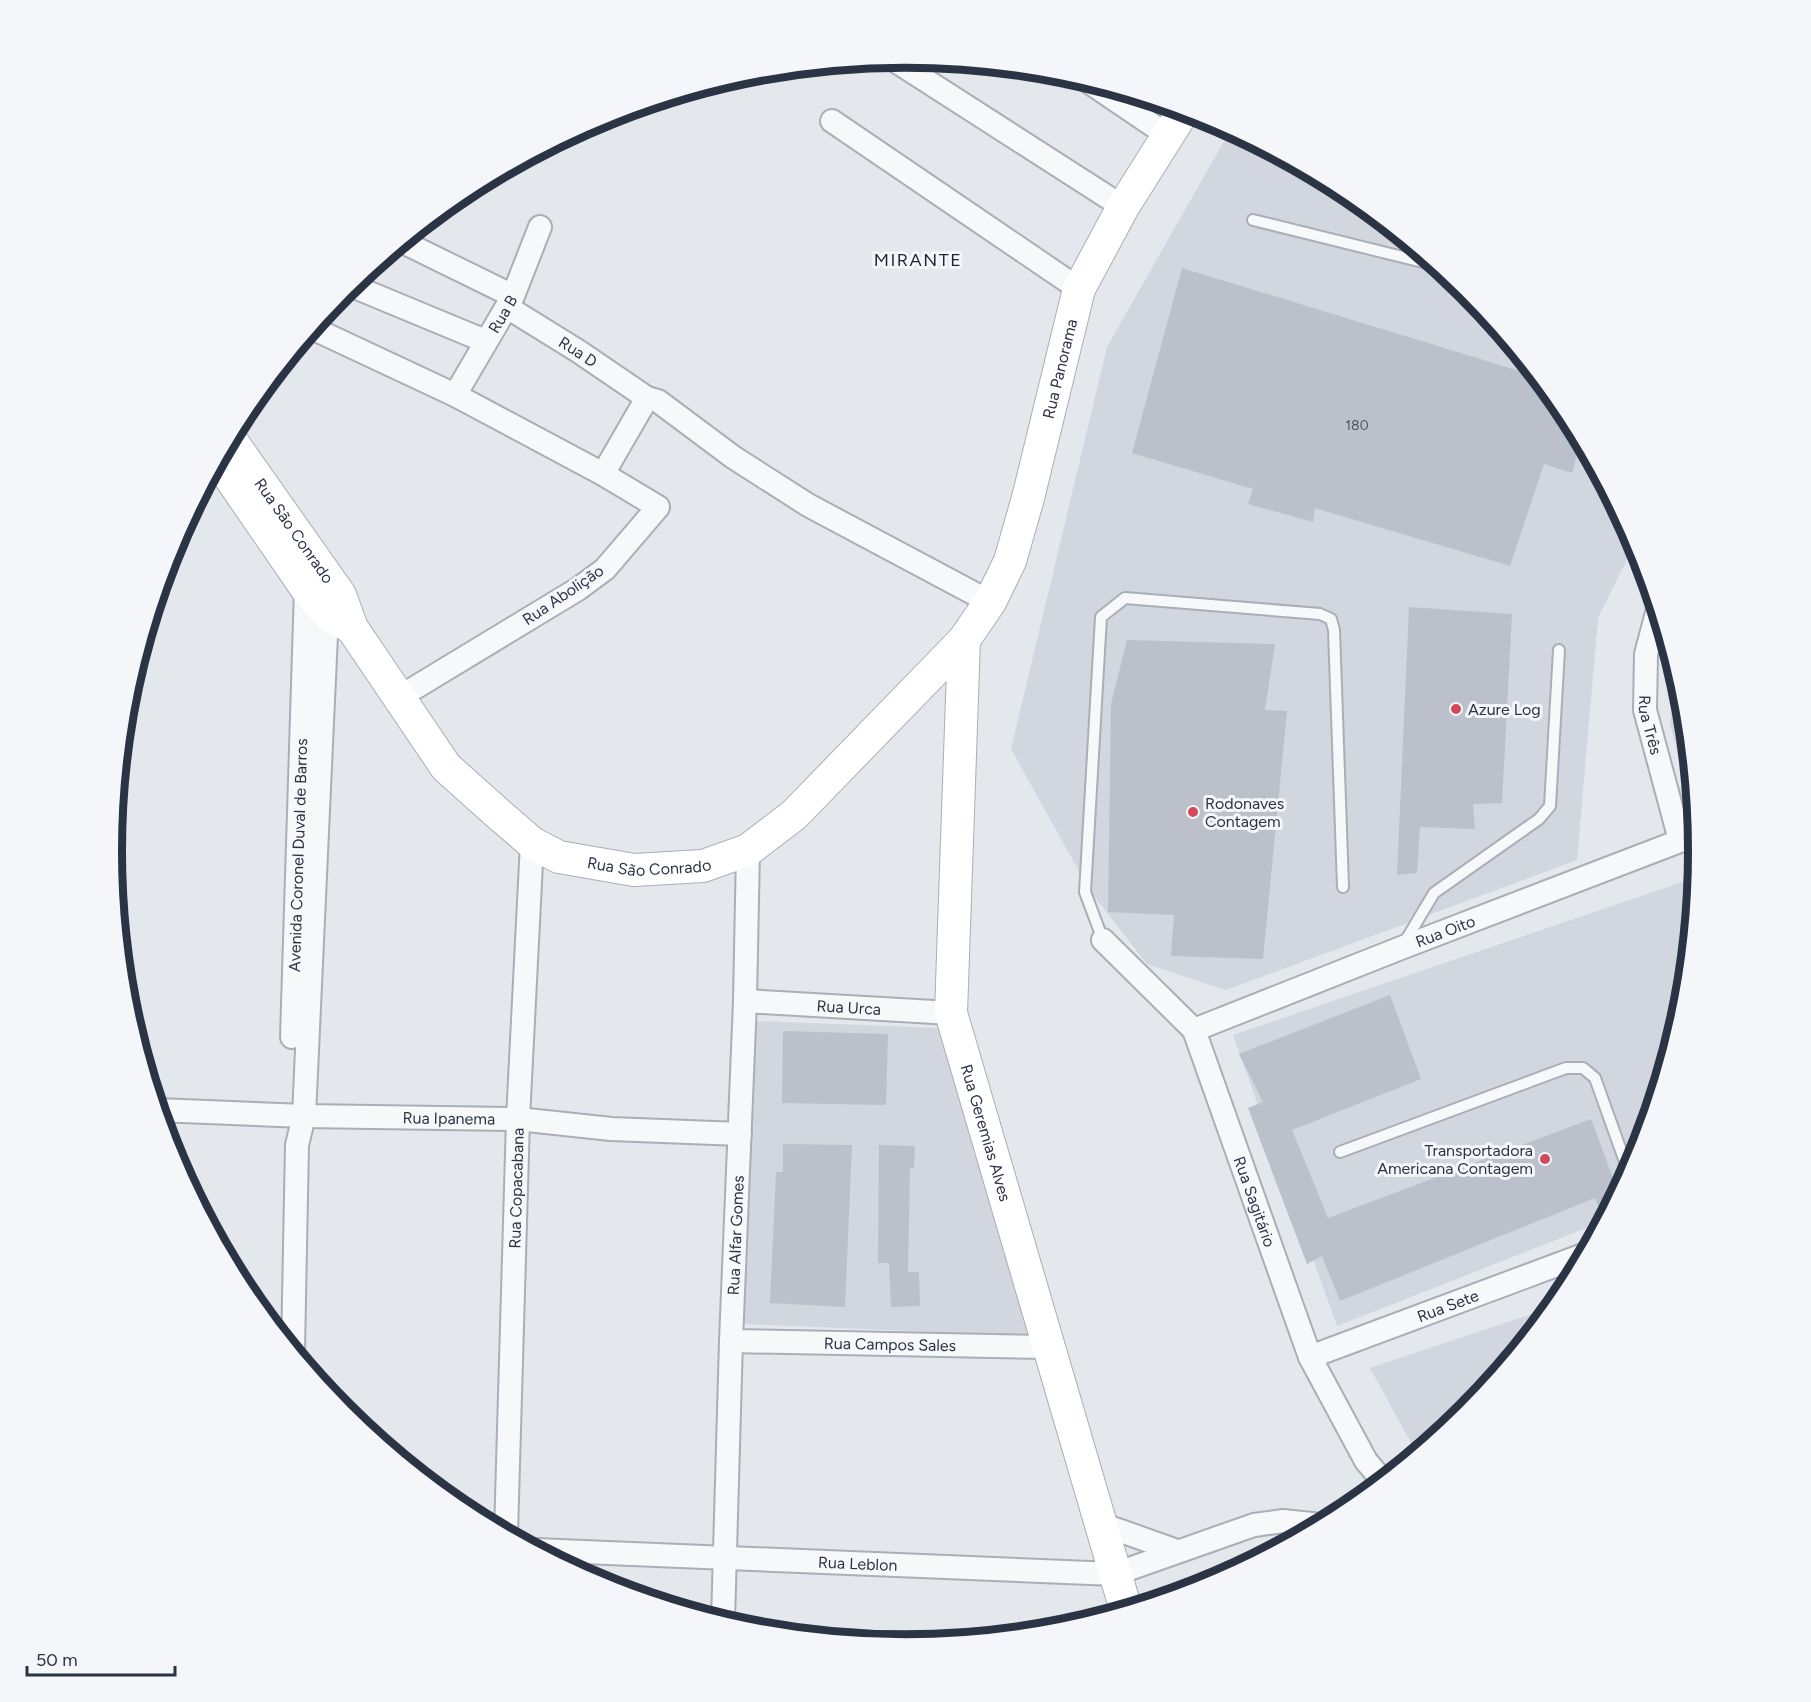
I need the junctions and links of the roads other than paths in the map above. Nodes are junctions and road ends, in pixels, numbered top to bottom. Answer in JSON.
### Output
{"nodes":[{"id":1,"x":907,"y":68,"type":"edge"},
{"id":2,"x":1131,"y":101,"type":"edge"},
{"id":3,"x":832,"y":121,"type":"dead end"},
{"id":4,"x":1176,"y":122,"type":"edge"},
{"id":5,"x":1123,"y":207,"type":"junction"},
{"id":6,"x":1253,"y":220,"type":"dead end"},
{"id":7,"x":540,"y":227,"type":"dead end"},
{"id":8,"x":409,"y":245,"type":"edge"},
{"id":9,"x":1422,"y":262,"type":"edge"},
{"id":10,"x":360,"y":289,"type":"edge"},
{"id":11,"x":1079,"y":289,"type":"junction"},
{"id":12,"x":510,"y":302,"type":"junction"},
{"id":13,"x":319,"y":331,"type":"edge"},
{"id":14,"x":578,"y":333,"type":"dead end"},
{"id":15,"x":485,"y":340,"type":"junction"},
{"id":16,"x":455,"y":394,"type":"junction"},
{"id":17,"x":652,"y":399,"type":"junction"},
{"id":18,"x":235,"y":447,"type":"edge"},
{"id":19,"x":223,"y":466,"type":"edge"},
{"id":20,"x":603,"y":474,"type":"junction"},
{"id":21,"x":330,"y":599,"type":"junction"},
{"id":22,"x":990,"y":602,"type":"junction"},
{"id":23,"x":1654,"y":623,"type":"edge"},
{"id":24,"x":964,"y":640,"type":"junction"},
{"id":25,"x":1559,"y":650,"type":"dead end"},
{"id":26,"x":398,"y":698,"type":"junction"},
{"id":27,"x":313,"y":704,"type":"junction"},
{"id":28,"x":1688,"y":835,"type":"edge"},
{"id":29,"x":1689,"y":837,"type":"edge"},
{"id":30,"x":532,"y":843,"type":"junction"},
{"id":31,"x":748,"y":850,"type":"junction"},
{"id":32,"x":1343,"y":887,"type":"dead end"},
{"id":33,"x":1103,"y":940,"type":"joint"},
{"id":34,"x":1401,"y":948,"type":"junction"},
{"id":35,"x":745,"y":1001,"type":"junction"},
{"id":36,"x":951,"y":1013,"type":"junction"},
{"id":37,"x":1194,"y":1030,"type":"junction"},
{"id":38,"x":167,"y":1110,"type":"edge"},
{"id":39,"x":297,"y":1116,"type":"junction"},
{"id":40,"x":518,"y":1119,"type":"junction"},
{"id":41,"x":740,"y":1134,"type":"junction"},
{"id":42,"x":1340,"y":1152,"type":"dead end"},
{"id":43,"x":1625,"y":1161,"type":"edge"},
{"id":44,"x":1574,"y":1258,"type":"edge"},
{"id":45,"x":292,"y":1338,"type":"edge"},
{"id":46,"x":731,"y":1341,"type":"junction"},
{"id":47,"x":1048,"y":1347,"type":"junction"},
{"id":48,"x":1310,"y":1358,"type":"junction"},
{"id":49,"x":1378,"y":1476,"type":"edge"},
{"id":50,"x":1101,"y":1524,"type":"junction"},
{"id":51,"x":1307,"y":1524,"type":"edge"},
{"id":52,"x":506,"y":1525,"type":"edge"},
{"id":53,"x":553,"y":1551,"type":"edge"},
{"id":54,"x":1177,"y":1551,"type":"junction"},
{"id":55,"x":726,"y":1557,"type":"junction"},
{"id":56,"x":1115,"y":1574,"type":"junction"},
{"id":57,"x":1124,"y":1603,"type":"edge"},
{"id":58,"x":723,"y":1612,"type":"edge"}],
"edges":[{"from":1,"to":5,"type":"street"},
{"from":2,"to":4,"type":"street"},
{"from":3,"to":11,"type":"street"},
{"from":4,"to":5,"type":"street","name":"Rua Panorama"},
{"from":5,"to":11,"type":"street","name":"Rua Panorama"},
{"from":6,"to":9,"type":"lane"},
{"from":7,"to":12,"type":"street","name":"Rua B"},
{"from":8,"to":12,"type":"street"},
{"from":10,"to":15,"type":"street"},
{"from":11,"to":22,"type":"street","name":"Rua Panorama"},
{"from":12,"to":15,"type":"street","name":"Rua B"},
{"from":12,"to":17,"type":"street","name":"Rua D"},
{"from":13,"to":16,"type":"street","name":"Rua Abolição"},
{"from":14,"to":17,"type":"street"},
{"from":15,"to":16,"type":"street","name":"Rua B"},
{"from":16,"to":20,"type":"street","name":"Rua Abolição"},
{"from":17,"to":20,"type":"street"},
{"from":17,"to":22,"type":"street"},
{"from":18,"to":21,"type":"street","name":"Rua São Conrado"},
{"from":19,"to":21,"type":"street","name":"Rua São Conrado"},
{"from":20,"to":26,"type":"street","name":"Rua Abolição"},
{"from":21,"to":26,"type":"street","name":"Rua São Conrado"},
{"from":21,"to":27,"type":"street","name":"Avenida Coronel Duval de Barros"},
{"from":21,"to":27,"type":"street","name":"Avenida Coronel Duval de Barros"},
{"from":22,"to":24,"type":"street","name":"Rua Panorama"},
{"from":23,"to":28,"type":"street","name":"Rua Três"},
{"from":24,"to":31,"type":"street","name":"Rua São Conrado"},
{"from":24,"to":36,"type":"street","name":"Rua Geremias Alves"},
{"from":25,"to":34,"type":"lane"},
{"from":26,"to":30,"type":"street","name":"Rua São Conrado"},
{"from":27,"to":39,"type":"street","name":"Avenida Coronel Duval de Barros"},
{"from":29,"to":34,"type":"street","name":"Rua Oito"},
{"from":30,"to":31,"type":"street","name":"Rua São Conrado"},
{"from":30,"to":40,"type":"street","name":"Rua Copacabana"},
{"from":31,"to":35,"type":"street","name":"Rua Alfar Gomes"},
{"from":32,"to":33,"type":"lane"},
{"from":33,"to":37,"type":"street","name":"Rua Sagitário"},
{"from":34,"to":37,"type":"street","name":"Rua Oito"},
{"from":35,"to":36,"type":"street","name":"Rua Urca"},
{"from":35,"to":41,"type":"street","name":"Rua Alfar Gomes"},
{"from":36,"to":47,"type":"street","name":"Rua Geremias Alves"},
{"from":37,"to":48,"type":"street","name":"Rua Sagitário"},
{"from":38,"to":39,"type":"street","name":"Rua Ipanema"},
{"from":39,"to":40,"type":"street","name":"Rua Ipanema"},
{"from":39,"to":45,"type":"street","name":"Avenida Coronel Duval de Barros"},
{"from":40,"to":41,"type":"street","name":"Rua Ipanema"},
{"from":40,"to":52,"type":"street","name":"Rua Copacabana"},
{"from":41,"to":46,"type":"street","name":"Rua Alfar Gomes"},
{"from":42,"to":43,"type":"lane"},
{"from":44,"to":48,"type":"street","name":"Rua Sete"},
{"from":46,"to":47,"type":"street","name":"Rua Campos Sales"},
{"from":46,"to":55,"type":"street","name":"Rua Alfar Gomes"},
{"from":47,"to":50,"type":"street","name":"Rua Geremias Alves"},
{"from":48,"to":49,"type":"street","name":"Rua Sagitário"},
{"from":50,"to":54,"type":"street"},
{"from":50,"to":56,"type":"street","name":"Rua Geremias Alves"},
{"from":51,"to":54,"type":"street","name":"Rua Leblon"},
{"from":53,"to":55,"type":"street","name":"Rua Leblon"},
{"from":54,"to":56,"type":"street","name":"Rua Leblon"},
{"from":55,"to":56,"type":"street","name":"Rua Leblon"},
{"from":55,"to":58,"type":"street","name":"Rua Alfar Gomes"},
{"from":56,"to":57,"type":"street","name":"Rua Geremias Alves"}]}
